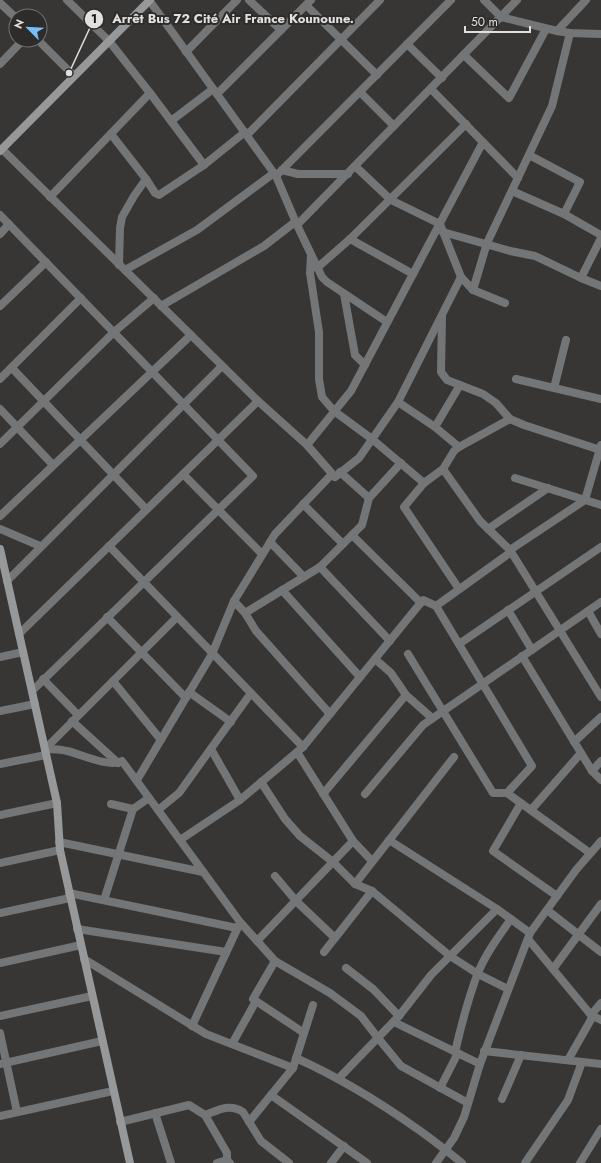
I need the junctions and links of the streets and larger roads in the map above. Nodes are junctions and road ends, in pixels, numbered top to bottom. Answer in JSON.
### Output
{"nodes":[{"id":1,"x":67,"y":0,"type":"edge"},
{"id":2,"x":149,"y":0,"type":"edge"},
{"id":3,"x":237,"y":0,"type":"edge"},
{"id":4,"x":249,"y":0,"type":"edge"},
{"id":5,"x":380,"y":0,"type":"edge"},
{"id":6,"x":451,"y":0,"type":"edge"},
{"id":7,"x":484,"y":0,"type":"edge"},
{"id":8,"x":517,"y":0,"type":"edge"},
{"id":9,"x":586,"y":0,"type":"edge"},
{"id":10,"x":0,"y":3,"type":"edge"},
{"id":11,"x":308,"y":3,"type":"edge"},
{"id":12,"x":8,"y":10,"type":"edge"},
{"id":13,"x":501,"y":17,"type":"junction"},
{"id":14,"x":546,"y":29,"type":"junction"},
{"id":15,"x":281,"y":30,"type":"junction"},
{"id":16,"x":557,"y":31,"type":"junction"},
{"id":17,"x":570,"y":33,"type":"junction"},
{"id":18,"x":601,"y":34,"type":"edge"},
{"id":19,"x":341,"y":40,"type":"junction"},
{"id":20,"x":109,"y":41,"type":"junction"},
{"id":21,"x":408,"y":44,"type":"junction"},
{"id":22,"x":15,"y":48,"type":"edge"},
{"id":23,"x":46,"y":48,"type":"edge"},
{"id":24,"x":186,"y":52,"type":"junction"},
{"id":25,"x":464,"y":55,"type":"junction"},
{"id":26,"x":0,"y":64,"type":"edge"},
{"id":27,"x":377,"y":75,"type":"junction"},
{"id":28,"x":74,"y":76,"type":"junction"},
{"id":29,"x":442,"y":78,"type":"junction"},
{"id":30,"x":431,"y":89,"type":"junction"},
{"id":31,"x":215,"y":91,"type":"junction"},
{"id":32,"x":360,"y":92,"type":"junction"},
{"id":33,"x":150,"y":93,"type":"junction"},
{"id":34,"x":171,"y":121,"type":"junction"},
{"id":35,"x":466,"y":124,"type":"junction"},
{"id":36,"x":394,"y":126,"type":"junction"},
{"id":37,"x":111,"y":134,"type":"junction"},
{"id":38,"x":246,"y":134,"type":"junction"},
{"id":39,"x":483,"y":142,"type":"junction"},
{"id":40,"x":1,"y":150,"type":"edge"},
{"id":41,"x":529,"y":155,"type":"junction"},
{"id":42,"x":204,"y":165,"type":"junction"},
{"id":43,"x":355,"y":166,"type":"junction"},
{"id":44,"x":278,"y":173,"type":"junction"},
{"id":45,"x":348,"y":174,"type":"junction"},
{"id":46,"x":518,"y":178,"type":"junction"},
{"id":47,"x":146,"y":179,"type":"junction"},
{"id":48,"x":512,"y":191,"type":"junction"},
{"id":49,"x":50,"y":197,"type":"junction"},
{"id":50,"x":391,"y":200,"type":"junction"},
{"id":51,"x":564,"y":214,"type":"junction"},
{"id":52,"x":0,"y":215,"type":"edge"},
{"id":53,"x":10,"y":224,"type":"junction"},
{"id":54,"x":296,"y":224,"type":"junction"},
{"id":55,"x":441,"y":228,"type":"junction"},
{"id":56,"x":0,"y":234,"type":"edge"},
{"id":57,"x":601,"y":235,"type":"edge"},
{"id":58,"x":601,"y":238,"type":"edge"},
{"id":59,"x":350,"y":239,"type":"junction"},
{"id":60,"x":487,"y":244,"type":"junction"},
{"id":61,"x":311,"y":254,"type":"junction"},
{"id":62,"x":46,"y":262,"type":"junction"},
{"id":63,"x":122,"y":267,"type":"junction"},
{"id":64,"x":318,"y":268,"type":"junction"},
{"id":65,"x":413,"y":274,"type":"junction"},
{"id":66,"x":461,"y":277,"type":"junction"},
{"id":67,"x":581,"y":278,"type":"junction"},
{"id":68,"x":601,"y":286,"type":"edge"},
{"id":69,"x":473,"y":290,"type":"junction"},
{"id":70,"x":344,"y":294,"type":"junction"},
{"id":71,"x":81,"y":298,"type":"junction"},
{"id":72,"x":154,"y":298,"type":"junction"},
{"id":73,"x":505,"y":303,"type":"dead end"},
{"id":74,"x":0,"y":306,"type":"edge"},
{"id":75,"x":161,"y":306,"type":"junction"},
{"id":76,"x":442,"y":315,"type":"junction"},
{"id":77,"x":387,"y":322,"type":"junction"},
{"id":78,"x":114,"y":332,"type":"junction"},
{"id":79,"x":191,"y":335,"type":"junction"},
{"id":80,"x":566,"y":340,"type":"dead end"},
{"id":81,"x":365,"y":365,"type":"junction"},
{"id":82,"x":222,"y":366,"type":"junction"},
{"id":83,"x":12,"y":368,"type":"junction"},
{"id":84,"x":152,"y":371,"type":"junction"},
{"id":85,"x":0,"y":379,"type":"edge"},
{"id":86,"x":516,"y":379,"type":"dead end"},
{"id":87,"x":460,"y":385,"type":"junction"},
{"id":88,"x":554,"y":388,"type":"junction"},
{"id":89,"x":601,"y":399,"type":"edge"},
{"id":90,"x":258,"y":401,"type":"junction"},
{"id":91,"x":44,"y":402,"type":"junction"},
{"id":92,"x":398,"y":402,"type":"junction"},
{"id":93,"x":183,"y":403,"type":"junction"},
{"id":94,"x":0,"y":409,"type":"edge"},
{"id":95,"x":334,"y":411,"type":"junction"},
{"id":96,"x":510,"y":419,"type":"junction"},
{"id":97,"x":436,"y":427,"type":"junction"},
{"id":98,"x":17,"y":428,"type":"junction"},
{"id":99,"x":372,"y":438,"type":"junction"},
{"id":100,"x":80,"y":440,"type":"junction"},
{"id":101,"x":218,"y":440,"type":"junction"},
{"id":102,"x":0,"y":444,"type":"edge"},
{"id":103,"x":307,"y":445,"type":"junction"},
{"id":104,"x":459,"y":447,"type":"junction"},
{"id":105,"x":600,"y":447,"type":"edge"},
{"id":106,"x":401,"y":463,"type":"junction"},
{"id":107,"x":53,"y":465,"type":"junction"},
{"id":108,"x":443,"y":469,"type":"junction"},
{"id":109,"x":336,"y":473,"type":"junction"},
{"id":110,"x":113,"y":474,"type":"junction"},
{"id":111,"x":183,"y":474,"type":"junction"},
{"id":112,"x":515,"y":478,"type":"dead end"},
{"id":113,"x":424,"y":483,"type":"junction"},
{"id":114,"x":548,"y":488,"type":"junction"},
{"id":115,"x":369,"y":498,"type":"junction"},
{"id":116,"x":585,"y":500,"type":"junction"},
{"id":117,"x":303,"y":504,"type":"junction"},
{"id":118,"x":601,"y":505,"type":"edge"},
{"id":119,"x":146,"y":509,"type":"junction"},
{"id":120,"x":218,"y":510,"type":"junction"},
{"id":121,"x":0,"y":516,"type":"edge"},
{"id":122,"x":0,"y":529,"type":"edge"},
{"id":123,"x":488,"y":529,"type":"junction"},
{"id":124,"x":352,"y":535,"type":"junction"},
{"id":125,"x":270,"y":542,"type":"junction"},
{"id":126,"x":343,"y":544,"type":"junction"},
{"id":127,"x":40,"y":546,"type":"junction"},
{"id":128,"x":109,"y":546,"type":"junction"},
{"id":129,"x":601,"y":547,"type":"edge"},
{"id":130,"x":0,"y":550,"type":"edge"},
{"id":131,"x":510,"y":551,"type":"junction"},
{"id":132,"x":262,"y":554,"type":"junction"},
{"id":133,"x":320,"y":567,"type":"junction"},
{"id":134,"x":304,"y":577,"type":"junction"},
{"id":135,"x":7,"y":581,"type":"junction"},
{"id":136,"x":143,"y":582,"type":"junction"},
{"id":137,"x":459,"y":589,"type":"junction"},
{"id":138,"x":282,"y":590,"type":"junction"},
{"id":139,"x":536,"y":592,"type":"junction"},
{"id":140,"x":234,"y":600,"type":"junction"},
{"id":141,"x":601,"y":602,"type":"edge"},
{"id":142,"x":421,"y":603,"type":"junction"},
{"id":143,"x":436,"y":606,"type":"junction"},
{"id":144,"x":508,"y":610,"type":"junction"},
{"id":145,"x":588,"y":611,"type":"junction"},
{"id":146,"x":245,"y":613,"type":"junction"},
{"id":147,"x":107,"y":617,"type":"junction"},
{"id":148,"x":177,"y":617,"type":"junction"},
{"id":149,"x":560,"y":631,"type":"junction"},
{"id":150,"x":19,"y":634,"type":"junction"},
{"id":151,"x":601,"y":634,"type":"edge"},
{"id":152,"x":390,"y":641,"type":"junction"},
{"id":153,"x":459,"y":644,"type":"junction"},
{"id":154,"x":532,"y":650,"type":"junction"},
{"id":155,"x":23,"y":652,"type":"junction"},
{"id":156,"x":142,"y":652,"type":"junction"},
{"id":157,"x":212,"y":654,"type":"junction"},
{"id":158,"x":408,"y":654,"type":"dead end"},
{"id":159,"x":522,"y":656,"type":"junction"},
{"id":160,"x":0,"y":657,"type":"edge"},
{"id":161,"x":375,"y":659,"type":"junction"},
{"id":162,"x":360,"y":677,"type":"junction"},
{"id":163,"x":43,"y":679,"type":"junction"},
{"id":164,"x":112,"y":681,"type":"junction"},
{"id":165,"x":483,"y":684,"type":"junction"},
{"id":166,"x":32,"y":691,"type":"junction"},
{"id":167,"x":251,"y":693,"type":"junction"},
{"id":168,"x":188,"y":695,"type":"junction"},
{"id":169,"x":406,"y":695,"type":"junction"},
{"id":170,"x":601,"y":697,"type":"edge"},
{"id":171,"x":35,"y":704,"type":"junction"},
{"id":172,"x":0,"y":711,"type":"edge"},
{"id":173,"x":443,"y":711,"type":"junction"},
{"id":174,"x":330,"y":714,"type":"junction"},
{"id":175,"x":78,"y":715,"type":"junction"},
{"id":176,"x":601,"y":717,"type":"edge"},
{"id":177,"x":432,"y":718,"type":"junction"},
{"id":178,"x":72,"y":721,"type":"junction"},
{"id":179,"x":230,"y":722,"type":"junction"},
{"id":180,"x":161,"y":740,"type":"junction"},
{"id":181,"x":574,"y":742,"type":"junction"},
{"id":182,"x":211,"y":749,"type":"junction"},
{"id":183,"x":300,"y":750,"type":"junction"},
{"id":184,"x":45,"y":752,"type":"junction"},
{"id":185,"x":581,"y":753,"type":"junction"},
{"id":186,"x":454,"y":757,"type":"dead end"},
{"id":187,"x":601,"y":761,"type":"edge"},
{"id":188,"x":118,"y":763,"type":"junction"},
{"id":189,"x":0,"y":764,"type":"edge"},
{"id":190,"x":592,"y":771,"type":"junction"},
{"id":191,"x":136,"y":780,"type":"junction"},
{"id":192,"x":601,"y":780,"type":"edge"},
{"id":193,"x":261,"y":782,"type":"junction"},
{"id":194,"x":507,"y":793,"type":"junction"},
{"id":195,"x":323,"y":794,"type":"junction"},
{"id":196,"x":365,"y":794,"type":"dead end"},
{"id":197,"x":149,"y":798,"type":"junction"},
{"id":198,"x":240,"y":800,"type":"junction"},
{"id":199,"x":57,"y":802,"type":"junction"},
{"id":200,"x":521,"y":803,"type":"junction"},
{"id":201,"x":111,"y":804,"type":"dead end"},
{"id":202,"x":133,"y":809,"type":"junction"},
{"id":203,"x":158,"y":810,"type":"junction"},
{"id":204,"x":531,"y":810,"type":"junction"},
{"id":205,"x":0,"y":815,"type":"edge"},
{"id":206,"x":180,"y":840,"type":"junction"},
{"id":207,"x":389,"y":840,"type":"junction"},
{"id":208,"x":353,"y":841,"type":"junction"},
{"id":209,"x":601,"y":841,"type":"edge"},
{"id":210,"x":59,"y":846,"type":"junction"},
{"id":211,"x":590,"y":853,"type":"junction"},
{"id":212,"x":118,"y":854,"type":"junction"},
{"id":213,"x":372,"y":861,"type":"junction"},
{"id":214,"x":333,"y":862,"type":"junction"},
{"id":215,"x":0,"y":864,"type":"edge"},
{"id":216,"x":203,"y":872,"type":"junction"},
{"id":217,"x":275,"y":876,"type":"dead end"},
{"id":218,"x":355,"y":884,"type":"junction"},
{"id":219,"x":372,"y":891,"type":"junction"},
{"id":220,"x":70,"y":895,"type":"junction"},
{"id":221,"x":557,"y":896,"type":"junction"},
{"id":222,"x":104,"y":900,"type":"junction"},
{"id":223,"x":296,"y":900,"type":"junction"},
{"id":224,"x":601,"y":904,"type":"edge"},
{"id":225,"x":497,"y":909,"type":"junction"},
{"id":226,"x":547,"y":910,"type":"junction"},
{"id":227,"x":0,"y":913,"type":"edge"},
{"id":228,"x":511,"y":919,"type":"junction"},
{"id":229,"x":239,"y":925,"type":"junction"},
{"id":230,"x":78,"y":929,"type":"junction"},
{"id":231,"x":578,"y":934,"type":"junction"},
{"id":232,"x":529,"y":936,"type":"junction"},
{"id":233,"x":335,"y":938,"type":"junction"},
{"id":234,"x":257,"y":941,"type":"junction"},
{"id":235,"x":81,"y":945,"type":"junction"},
{"id":236,"x":226,"y":952,"type":"junction"},
{"id":237,"x":324,"y":952,"type":"dead end"},
{"id":238,"x":601,"y":952,"type":"edge"},
{"id":239,"x":450,"y":956,"type":"junction"},
{"id":240,"x":84,"y":959,"type":"junction"},
{"id":241,"x":275,"y":961,"type":"junction"},
{"id":242,"x":0,"y":963,"type":"edge"},
{"id":243,"x":346,"y":968,"type":"dead end"},
{"id":244,"x":552,"y":969,"type":"junction"},
{"id":245,"x":478,"y":974,"type":"junction"},
{"id":246,"x":508,"y":989,"type":"junction"},
{"id":247,"x":92,"y":996,"type":"junction"},
{"id":248,"x":256,"y":1001,"type":"junction"},
{"id":249,"x":601,"y":1003,"type":"edge"},
{"id":250,"x":313,"y":1004,"type":"dead end"},
{"id":251,"x":0,"y":1016,"type":"edge"},
{"id":252,"x":592,"y":1016,"type":"junction"},
{"id":253,"x":396,"y":1019,"type":"junction"},
{"id":254,"x":601,"y":1020,"type":"edge"},
{"id":255,"x":192,"y":1026,"type":"junction"},
{"id":256,"x":0,"y":1033,"type":"edge"},
{"id":257,"x":304,"y":1033,"type":"junction"},
{"id":258,"x":378,"y":1038,"type":"junction"},
{"id":259,"x":102,"y":1041,"type":"junction"},
{"id":260,"x":232,"y":1044,"type":"junction"},
{"id":261,"x":484,"y":1051,"type":"junction"},
{"id":262,"x":457,"y":1053,"type":"junction"},
{"id":263,"x":521,"y":1055,"type":"junction"},
{"id":264,"x":296,"y":1058,"type":"junction"},
{"id":265,"x":568,"y":1060,"type":"junction"},
{"id":266,"x":582,"y":1062,"type":"junction"},
{"id":267,"x":3,"y":1064,"type":"edge"},
{"id":268,"x":480,"y":1064,"type":"junction"},
{"id":269,"x":601,"y":1064,"type":"edge"},
{"id":270,"x":293,"y":1068,"type":"junction"},
{"id":271,"x":338,"y":1079,"type":"junction"},
{"id":272,"x":440,"y":1088,"type":"junction"},
{"id":273,"x":113,"y":1091,"type":"junction"},
{"id":274,"x":271,"y":1095,"type":"junction"},
{"id":275,"x":502,"y":1099,"type":"dead end"},
{"id":276,"x":468,"y":1103,"type":"junction"},
{"id":277,"x":17,"y":1112,"type":"junction"},
{"id":278,"x":155,"y":1113,"type":"junction"},
{"id":279,"x":205,"y":1115,"type":"junction"},
{"id":280,"x":0,"y":1116,"type":"edge"},
{"id":281,"x":120,"y":1122,"type":"junction"},
{"id":282,"x":249,"y":1122,"type":"junction"},
{"id":283,"x":601,"y":1129,"type":"edge"},
{"id":284,"x":344,"y":1146,"type":"junction"},
{"id":285,"x":446,"y":1151,"type":"junction"},
{"id":286,"x":229,"y":1161,"type":"edge"},
{"id":287,"x":130,"y":1163,"type":"edge"},
{"id":288,"x":171,"y":1163,"type":"edge"},
{"id":289,"x":217,"y":1163,"type":"edge"},
{"id":290,"x":289,"y":1163,"type":"edge"},
{"id":291,"x":331,"y":1163,"type":"edge"},
{"id":292,"x":367,"y":1163,"type":"edge"},
{"id":293,"x":436,"y":1163,"type":"edge"},
{"id":294,"x":462,"y":1163,"type":"edge"},
{"id":295,"x":525,"y":1163,"type":"edge"},
{"id":296,"x":580,"y":1163,"type":"edge"}],
"edges":[{"from":1,"to":20,"type":"street"},
{"from":2,"to":20,"type":"street"},
{"from":2,"to":24,"type":"street"},
{"from":3,"to":24,"type":"street"},
{"from":4,"to":15,"type":"street"},
{"from":5,"to":19,"type":"street"},
{"from":6,"to":21,"type":"street"},
{"from":7,"to":13,"type":"street"},
{"from":8,"to":13,"type":"street"},
{"from":9,"to":16,"type":"street"},
{"from":10,"to":12,"type":"street"},
{"from":11,"to":15,"type":"street"},
{"from":11,"to":19,"type":"street"},
{"from":13,"to":14,"type":"street"},
{"from":13,"to":25,"type":"street"},
{"from":14,"to":16,"type":"street"},
{"from":14,"to":25,"type":"street"},
{"from":15,"to":31,"type":"street"},
{"from":16,"to":17,"type":"street"},
{"from":17,"to":18,"type":"street"},
{"from":17,"to":41,"type":"street"},
{"from":19,"to":27,"type":"street"},
{"from":19,"to":38,"type":"street"},
{"from":20,"to":28,"type":"street"},
{"from":20,"to":33,"type":"street"},
{"from":21,"to":27,"type":"street"},
{"from":21,"to":29,"type":"street"},
{"from":22,"to":26,"type":"street"},
{"from":23,"to":28,"type":"street"},
{"from":24,"to":31,"type":"street"},
{"from":25,"to":29,"type":"street"},
{"from":27,"to":32,"type":"street"},
{"from":28,"to":40,"type":"street"},
{"from":29,"to":30,"type":"street"},
{"from":30,"to":35,"type":"street"},
{"from":30,"to":36,"type":"street"},
{"from":31,"to":34,"type":"street"},
{"from":31,"to":38,"type":"street"},
{"from":32,"to":36,"type":"street"},
{"from":32,"to":44,"type":"street"},
{"from":33,"to":34,"type":"street"},
{"from":33,"to":37,"type":"street"},
{"from":34,"to":42,"type":"street"},
{"from":35,"to":39,"type":"street"},
{"from":35,"to":50,"type":"street"},
{"from":36,"to":43,"type":"street"},
{"from":37,"to":47,"type":"street"},
{"from":37,"to":49,"type":"street"},
{"from":38,"to":42,"type":"street"},
{"from":38,"to":44,"type":"street"},
{"from":39,"to":46,"type":"street"},
{"from":39,"to":55,"type":"street"},
{"from":40,"to":49,"type":"street"},
{"from":41,"to":46,"type":"street"},
{"from":41,"to":51,"type":"street"},
{"from":42,"to":47,"type":"street"},
{"from":43,"to":45,"type":"street"},
{"from":43,"to":50,"type":"street"},
{"from":44,"to":45,"type":"street"},
{"from":44,"to":54,"type":"street"},
{"from":44,"to":63,"type":"street"},
{"from":45,"to":54,"type":"street"},
{"from":46,"to":48,"type":"street"},
{"from":47,"to":63,"type":"street"},
{"from":48,"to":51,"type":"street"},
{"from":48,"to":60,"type":"street"},
{"from":49,"to":63,"type":"street"},
{"from":50,"to":55,"type":"street"},
{"from":50,"to":59,"type":"street"},
{"from":51,"to":57,"type":"street"},
{"from":52,"to":53,"type":"street"},
{"from":53,"to":56,"type":"street"},
{"from":53,"to":62,"type":"street"},
{"from":54,"to":61,"type":"street"},
{"from":54,"to":75,"type":"street"},
{"from":55,"to":60,"type":"street"},
{"from":55,"to":65,"type":"street"},
{"from":55,"to":66,"type":"street"},
{"from":58,"to":67,"type":"street"},
{"from":59,"to":64,"type":"street"},
{"from":59,"to":65,"type":"street"},
{"from":60,"to":67,"type":"street"},
{"from":60,"to":69,"type":"street"},
{"from":61,"to":64,"type":"street"},
{"from":61,"to":95,"type":"street"},
{"from":62,"to":71,"type":"street"},
{"from":62,"to":74,"type":"street"},
{"from":63,"to":72,"type":"street"},
{"from":64,"to":70,"type":"street"},
{"from":65,"to":77,"type":"street"},
{"from":66,"to":69,"type":"street"},
{"from":66,"to":76,"type":"street"},
{"from":67,"to":68,"type":"street"},
{"from":69,"to":73,"type":"street"},
{"from":70,"to":77,"type":"street"},
{"from":70,"to":81,"type":"street"},
{"from":71,"to":78,"type":"street"},
{"from":71,"to":83,"type":"street"},
{"from":72,"to":75,"type":"street"},
{"from":72,"to":78,"type":"street"},
{"from":75,"to":79,"type":"street"},
{"from":76,"to":87,"type":"street"},
{"from":76,"to":92,"type":"street"},
{"from":77,"to":81,"type":"street"},
{"from":78,"to":84,"type":"street"},
{"from":78,"to":91,"type":"street"},
{"from":79,"to":82,"type":"street"},
{"from":79,"to":84,"type":"street"},
{"from":80,"to":88,"type":"street"},
{"from":81,"to":95,"type":"street"},
{"from":82,"to":90,"type":"street"},
{"from":82,"to":93,"type":"street"},
{"from":83,"to":85,"type":"street"},
{"from":83,"to":91,"type":"street"},
{"from":84,"to":93,"type":"street"},
{"from":84,"to":100,"type":"street"},
{"from":86,"to":88,"type":"street"},
{"from":87,"to":96,"type":"street"},
{"from":87,"to":97,"type":"street"},
{"from":88,"to":89,"type":"street"},
{"from":90,"to":101,"type":"street"},
{"from":90,"to":103,"type":"street"},
{"from":91,"to":98,"type":"street"},
{"from":91,"to":100,"type":"street"},
{"from":92,"to":97,"type":"street"},
{"from":92,"to":99,"type":"street"},
{"from":93,"to":101,"type":"street"},
{"from":93,"to":110,"type":"street"},
{"from":94,"to":98,"type":"street"},
{"from":95,"to":99,"type":"street"},
{"from":95,"to":103,"type":"street"},
{"from":96,"to":104,"type":"street"},
{"from":96,"to":105,"type":"street"},
{"from":97,"to":104,"type":"street"},
{"from":98,"to":102,"type":"street"},
{"from":98,"to":107,"type":"street"},
{"from":99,"to":106,"type":"street"},
{"from":99,"to":109,"type":"street"},
{"from":100,"to":107,"type":"street"},
{"from":100,"to":110,"type":"street"},
{"from":101,"to":111,"type":"street"},
{"from":101,"to":120,"type":"street"},
{"from":103,"to":109,"type":"street"},
{"from":104,"to":108,"type":"street"},
{"from":105,"to":116,"type":"street"},
{"from":106,"to":113,"type":"street"},
{"from":106,"to":115,"type":"street"},
{"from":107,"to":121,"type":"street"},
{"from":108,"to":113,"type":"street"},
{"from":108,"to":123,"type":"street"},
{"from":109,"to":115,"type":"street"},
{"from":109,"to":117,"type":"street"},
{"from":110,"to":119,"type":"street"},
{"from":110,"to":127,"type":"street"},
{"from":111,"to":119,"type":"street"},
{"from":111,"to":120,"type":"street"},
{"from":112,"to":114,"type":"street"},
{"from":113,"to":137,"type":"street"},
{"from":114,"to":116,"type":"street"},
{"from":114,"to":123,"type":"street"},
{"from":115,"to":124,"type":"street"},
{"from":116,"to":118,"type":"street"},
{"from":116,"to":131,"type":"street"},
{"from":117,"to":125,"type":"street"},
{"from":117,"to":126,"type":"street"},
{"from":119,"to":128,"type":"street"},
{"from":120,"to":132,"type":"street"},
{"from":120,"to":136,"type":"street"},
{"from":122,"to":127,"type":"street"},
{"from":123,"to":131,"type":"street"},
{"from":124,"to":126,"type":"street"},
{"from":124,"to":142,"type":"street"},
{"from":125,"to":132,"type":"street"},
{"from":125,"to":134,"type":"street"},
{"from":126,"to":133,"type":"street"},
{"from":127,"to":135,"type":"street"},
{"from":128,"to":136,"type":"street"},
{"from":128,"to":150,"type":"street"},
{"from":129,"to":139,"type":"street"},
{"from":130,"to":135,"type":"street"},
{"from":131,"to":137,"type":"street"},
{"from":131,"to":139,"type":"street"},
{"from":132,"to":140,"type":"street"},
{"from":133,"to":134,"type":"street"},
{"from":133,"to":152,"type":"street"},
{"from":134,"to":138,"type":"street"},
{"from":135,"to":150,"type":"street"},
{"from":136,"to":147,"type":"street"},
{"from":136,"to":148,"type":"street"},
{"from":137,"to":143,"type":"street"},
{"from":138,"to":146,"type":"street"},
{"from":138,"to":162,"type":"street"},
{"from":139,"to":144,"type":"street"},
{"from":139,"to":149,"type":"street"},
{"from":140,"to":146,"type":"street"},
{"from":140,"to":157,"type":"street"},
{"from":141,"to":145,"type":"street"},
{"from":142,"to":143,"type":"street"},
{"from":142,"to":152,"type":"street"},
{"from":143,"to":153,"type":"street"},
{"from":144,"to":153,"type":"street"},
{"from":144,"to":154,"type":"street"},
{"from":145,"to":149,"type":"street"},
{"from":145,"to":151,"type":"street"},
{"from":146,"to":174,"type":"street"},
{"from":147,"to":156,"type":"street"},
{"from":147,"to":163,"type":"street"},
{"from":148,"to":156,"type":"street"},
{"from":148,"to":157,"type":"street"},
{"from":149,"to":154,"type":"street"},
{"from":149,"to":170,"type":"street"},
{"from":150,"to":155,"type":"street"},
{"from":152,"to":161,"type":"street"},
{"from":153,"to":165,"type":"street"},
{"from":154,"to":159,"type":"street"},
{"from":155,"to":160,"type":"street"},
{"from":155,"to":166,"type":"street"},
{"from":156,"to":164,"type":"street"},
{"from":156,"to":168,"type":"street"},
{"from":157,"to":167,"type":"street"},
{"from":157,"to":168,"type":"street"},
{"from":158,"to":173,"type":"street"},
{"from":159,"to":165,"type":"street"},
{"from":159,"to":181,"type":"street"},
{"from":161,"to":162,"type":"street"},
{"from":161,"to":169,"type":"street"},
{"from":162,"to":174,"type":"street"},
{"from":163,"to":166,"type":"street"},
{"from":163,"to":175,"type":"street"},
{"from":164,"to":175,"type":"street"},
{"from":164,"to":180,"type":"street"},
{"from":165,"to":173,"type":"street"},
{"from":165,"to":194,"type":"street"},
{"from":166,"to":171,"type":"street"},
{"from":167,"to":179,"type":"street"},
{"from":167,"to":183,"type":"street"},
{"from":168,"to":179,"type":"street"},
{"from":168,"to":180,"type":"street"},
{"from":169,"to":177,"type":"street"},
{"from":169,"to":195,"type":"street"},
{"from":171,"to":172,"type":"street"},
{"from":171,"to":184,"type":"street"},
{"from":173,"to":177,"type":"street"},
{"from":173,"to":194,"type":"street"},
{"from":174,"to":183,"type":"street"},
{"from":175,"to":178,"type":"street"},
{"from":176,"to":181,"type":"street"},
{"from":177,"to":196,"type":"street"},
{"from":178,"to":184,"type":"street"},
{"from":178,"to":188,"type":"street"},
{"from":179,"to":182,"type":"street"},
{"from":180,"to":191,"type":"street"},
{"from":181,"to":185,"type":"street"},
{"from":182,"to":198,"type":"street"},
{"from":182,"to":203,"type":"street"},
{"from":183,"to":193,"type":"street"},
{"from":183,"to":195,"type":"street"},
{"from":184,"to":188,"type":"street"},
{"from":184,"to":189,"type":"street"},
{"from":184,"to":199,"type":"street"},
{"from":185,"to":190,"type":"street"},
{"from":185,"to":204,"type":"street"},
{"from":186,"to":207,"type":"street"},
{"from":187,"to":190,"type":"street"},
{"from":188,"to":191,"type":"street"},
{"from":190,"to":192,"type":"street"},
{"from":191,"to":197,"type":"street"},
{"from":193,"to":198,"type":"street"},
{"from":193,"to":214,"type":"street"},
{"from":194,"to":200,"type":"street"},
{"from":195,"to":208,"type":"street"},
{"from":197,"to":202,"type":"street"},
{"from":197,"to":203,"type":"street"},
{"from":198,"to":206,"type":"street"},
{"from":199,"to":205,"type":"street"},
{"from":199,"to":210,"type":"street"},
{"from":200,"to":204,"type":"street"},
{"from":200,"to":221,"type":"street"},
{"from":201,"to":202,"type":"street"},
{"from":202,"to":212,"type":"street"},
{"from":203,"to":206,"type":"street"},
{"from":204,"to":211,"type":"street"},
{"from":206,"to":216,"type":"street"},
{"from":207,"to":213,"type":"street"},
{"from":207,"to":225,"type":"street"},
{"from":208,"to":213,"type":"street"},
{"from":208,"to":214,"type":"street"},
{"from":209,"to":211,"type":"street"},
{"from":210,"to":212,"type":"street"},
{"from":210,"to":215,"type":"street"},
{"from":210,"to":220,"type":"street"},
{"from":211,"to":221,"type":"street"},
{"from":212,"to":216,"type":"street"},
{"from":212,"to":222,"type":"street"},
{"from":213,"to":218,"type":"street"},
{"from":214,"to":218,"type":"street"},
{"from":214,"to":223,"type":"street"},
{"from":216,"to":229,"type":"street"},
{"from":217,"to":223,"type":"street"},
{"from":218,"to":219,"type":"street"},
{"from":219,"to":233,"type":"street"},
{"from":219,"to":239,"type":"street"},
{"from":220,"to":222,"type":"street"},
{"from":220,"to":227,"type":"street"},
{"from":220,"to":230,"type":"street"},
{"from":221,"to":226,"type":"street"},
{"from":222,"to":229,"type":"street"},
{"from":223,"to":233,"type":"street"},
{"from":223,"to":234,"type":"street"},
{"from":224,"to":231,"type":"street"},
{"from":225,"to":228,"type":"street"},
{"from":225,"to":239,"type":"street"},
{"from":226,"to":231,"type":"street"},
{"from":226,"to":232,"type":"street"},
{"from":228,"to":232,"type":"street"},
{"from":228,"to":245,"type":"street"},
{"from":229,"to":234,"type":"street"},
{"from":229,"to":236,"type":"street"},
{"from":230,"to":235,"type":"street"},
{"from":230,"to":236,"type":"street"},
{"from":231,"to":238,"type":"street"},
{"from":231,"to":244,"type":"street"},
{"from":232,"to":244,"type":"street"},
{"from":232,"to":246,"type":"street"},
{"from":233,"to":237,"type":"street"},
{"from":234,"to":241,"type":"street"},
{"from":235,"to":240,"type":"street"},
{"from":235,"to":242,"type":"street"},
{"from":236,"to":255,"type":"street"},
{"from":239,"to":245,"type":"street"},
{"from":239,"to":253,"type":"street"},
{"from":240,"to":247,"type":"street"},
{"from":240,"to":255,"type":"street"},
{"from":241,"to":248,"type":"street"},
{"from":241,"to":258,"type":"street"},
{"from":243,"to":253,"type":"street"},
{"from":244,"to":252,"type":"street"},
{"from":245,"to":246,"type":"street"},
{"from":245,"to":262,"type":"street"},
{"from":246,"to":261,"type":"street"},
{"from":247,"to":251,"type":"street"},
{"from":247,"to":259,"type":"street"},
{"from":248,"to":257,"type":"street"},
{"from":248,"to":260,"type":"street"},
{"from":249,"to":252,"type":"street"},
{"from":250,"to":257,"type":"street"},
{"from":252,"to":254,"type":"street"},
{"from":252,"to":265,"type":"street"},
{"from":253,"to":258,"type":"street"},
{"from":253,"to":262,"type":"street"},
{"from":255,"to":260,"type":"street"},
{"from":256,"to":267,"type":"street"},
{"from":257,"to":264,"type":"street"},
{"from":258,"to":271,"type":"street"},
{"from":258,"to":272,"type":"street"},
{"from":259,"to":267,"type":"street"},
{"from":259,"to":273,"type":"street"},
{"from":260,"to":270,"type":"street"},
{"from":261,"to":263,"type":"street"},
{"from":261,"to":268,"type":"street"},
{"from":262,"to":268,"type":"street"},
{"from":262,"to":272,"type":"street"},
{"from":263,"to":265,"type":"street"},
{"from":263,"to":275,"type":"street"},
{"from":264,"to":270,"type":"street"},
{"from":264,"to":271,"type":"street"},
{"from":265,"to":266,"type":"street"},
{"from":266,"to":269,"type":"street"},
{"from":266,"to":295,"type":"street"},
{"from":267,"to":277,"type":"street"},
{"from":268,"to":276,"type":"street"},
{"from":270,"to":274,"type":"street"},
{"from":271,"to":285,"type":"street"},
{"from":272,"to":276,"type":"street"},
{"from":273,"to":277,"type":"street"},
{"from":273,"to":281,"type":"street"},
{"from":274,"to":282,"type":"street"},
{"from":274,"to":284,"type":"street"},
{"from":276,"to":285,"type":"street"},
{"from":277,"to":280,"type":"street"},
{"from":278,"to":279,"type":"street"},
{"from":278,"to":281,"type":"street"},
{"from":278,"to":288,"type":"street"},
{"from":279,"to":282,"type":"street"},
{"from":279,"to":286,"type":"street"},
{"from":281,"to":287,"type":"street"},
{"from":282,"to":290,"type":"street"},
{"from":283,"to":296,"type":"street"},
{"from":284,"to":291,"type":"street"},
{"from":284,"to":292,"type":"street"},
{"from":285,"to":293,"type":"street"},
{"from":285,"to":294,"type":"street"},
{"from":286,"to":289,"type":"street"}]}
